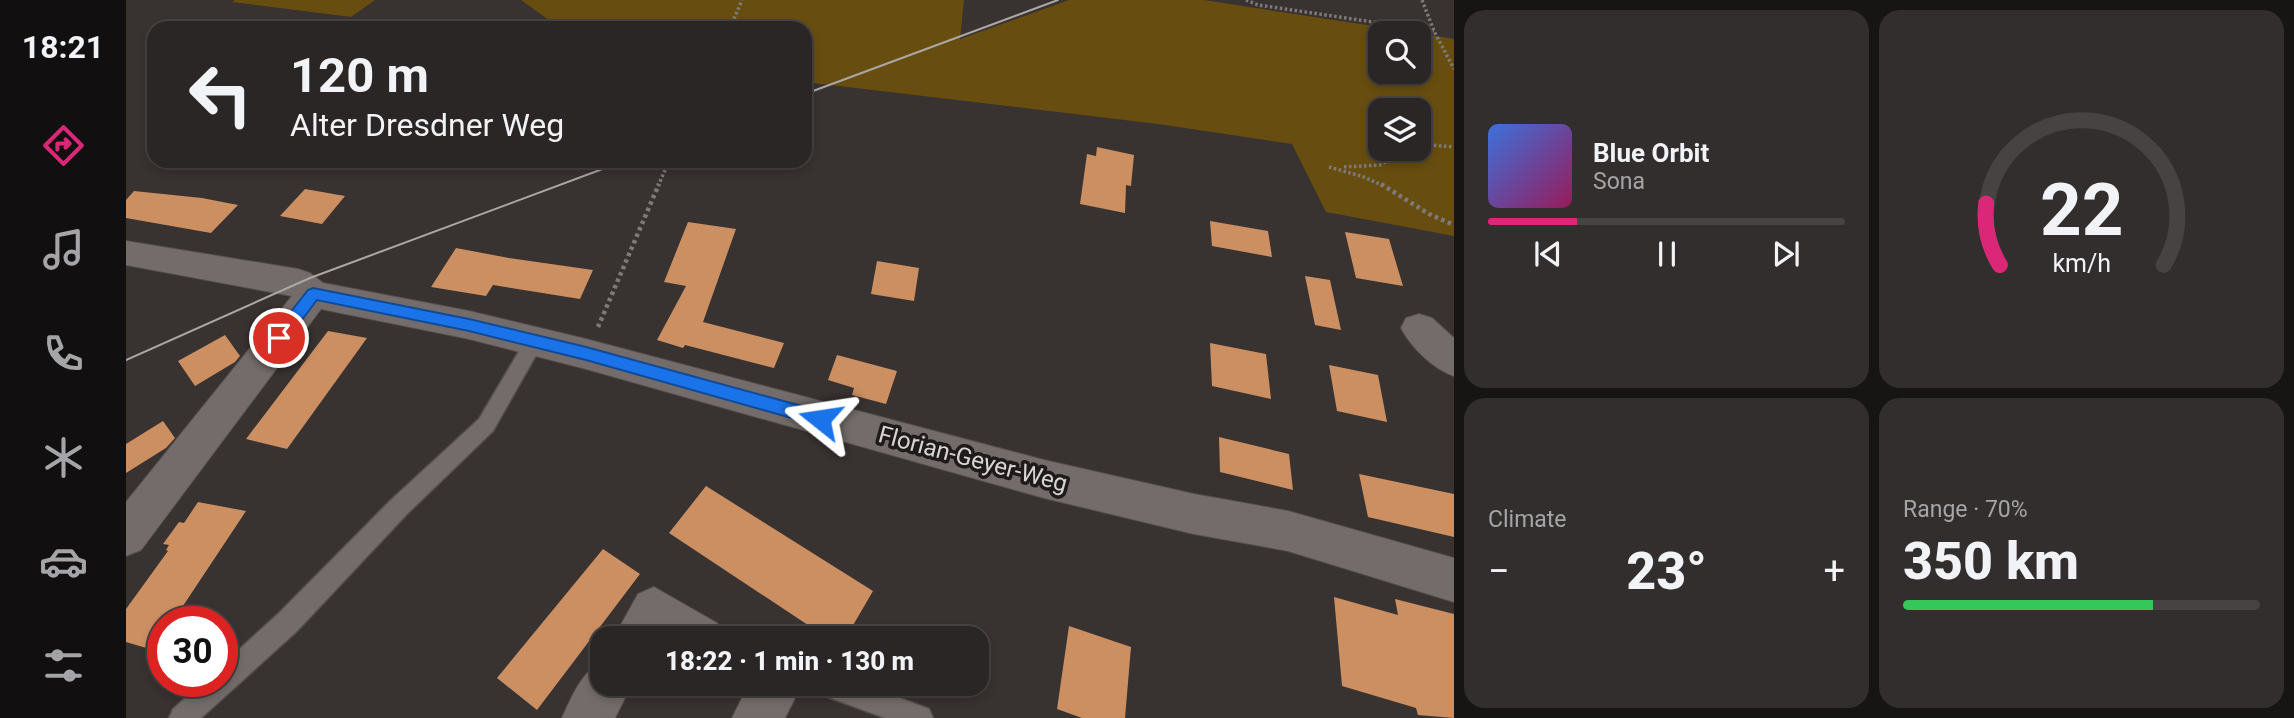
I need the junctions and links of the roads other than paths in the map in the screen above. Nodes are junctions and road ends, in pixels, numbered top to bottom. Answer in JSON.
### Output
{"nodes":[{"id":1,"x":126,"y":253,"type":"edge"},
{"id":2,"x":313,"y":294,"type":"junction"},
{"id":3,"x":1419,"y":328,"type":"dead end"},
{"id":4,"x":535,"y":341,"type":"junction"},
{"id":5,"x":1454,"y":360,"type":"edge"},
{"id":6,"x":126,"y":535,"type":"edge"},
{"id":7,"x":1454,"y":580,"type":"edge"},
{"id":8,"x":644,"y":626,"type":"edge"},
{"id":9,"x":680,"y":626,"type":"edge"},
{"id":10,"x":601,"y":696,"type":"edge"},
{"id":11,"x":859,"y":696,"type":"edge"},
{"id":12,"x":182,"y":718,"type":"edge"},
{"id":13,"x":587,"y":718,"type":"edge"},
{"id":14,"x":920,"y":718,"type":"edge"}],
"edges":[{"from":1,"to":2,"type":"street","name":"Florian-Geyer-Weg"},
{"from":2,"to":4,"type":"street","name":"Florian-Geyer-Weg"},
{"from":2,"to":6,"type":"street"},
{"from":3,"to":5,"type":"street"},
{"from":4,"to":7,"type":"street","name":"Florian-Geyer-Weg"},
{"from":4,"to":12,"type":"lane"},
{"from":8,"to":9,"type":"street"},
{"from":10,"to":13,"type":"street"},
{"from":11,"to":14,"type":"lane"}]}
